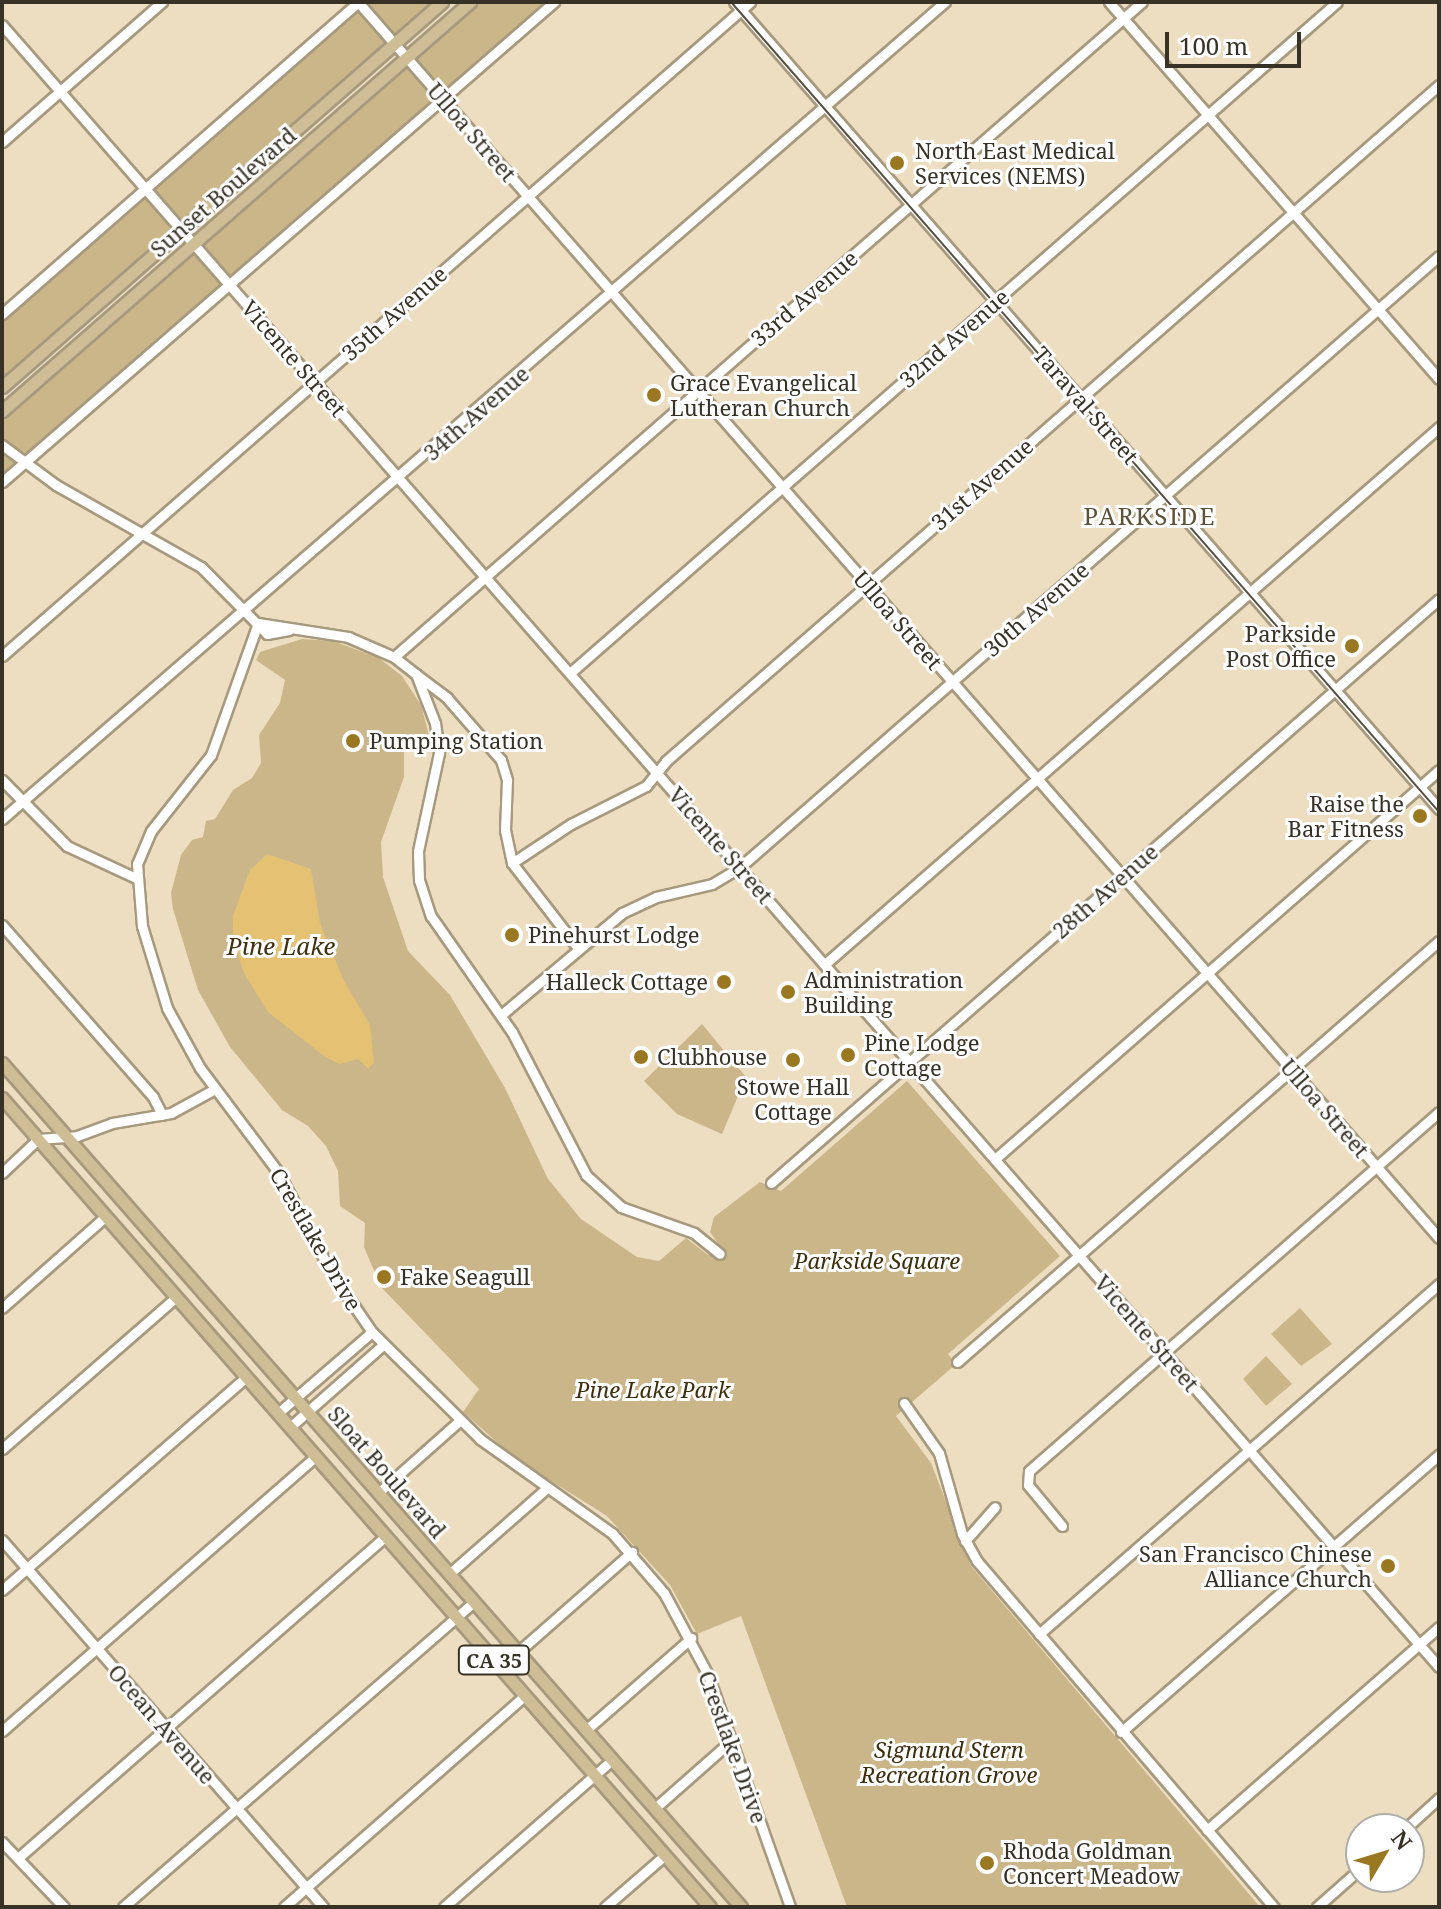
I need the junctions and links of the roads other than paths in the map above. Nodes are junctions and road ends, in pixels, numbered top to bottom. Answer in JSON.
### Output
{"nodes":[{"id":1,"x":162,"y":2,"type":"edge"},
{"id":2,"x":358,"y":2,"type":"edge"},
{"id":3,"x":442,"y":2,"type":"edge"},
{"id":4,"x":470,"y":2,"type":"edge"},
{"id":5,"x":554,"y":2,"type":"edge"},
{"id":6,"x":750,"y":2,"type":"edge"},
{"id":7,"x":945,"y":2,"type":"edge"},
{"id":8,"x":1109,"y":2,"type":"edge"},
{"id":9,"x":1142,"y":2,"type":"edge"},
{"id":10,"x":1337,"y":2,"type":"edge"},
{"id":11,"x":737,"y":6,"type":"edge"},
{"id":12,"x":1123,"y":18,"type":"junction"},
{"id":13,"x":2,"y":25,"type":"edge"},
{"id":14,"x":394,"y":44,"type":"junction"},
{"id":15,"x":406,"y":58,"type":"junction"},
{"id":16,"x":1439,"y":85,"type":"edge"},
{"id":17,"x":60,"y":91,"type":"junction"},
{"id":18,"x":443,"y":99,"type":"junction"},
{"id":19,"x":825,"y":107,"type":"junction"},
{"id":20,"x":1208,"y":115,"type":"junction"},
{"id":21,"x":2,"y":142,"type":"edge"},
{"id":22,"x":145,"y":188,"type":"junction"},
{"id":23,"x":528,"y":196,"type":"junction"},
{"id":24,"x":911,"y":204,"type":"junction"},
{"id":25,"x":1293,"y":212,"type":"junction"},
{"id":26,"x":182,"y":230,"type":"junction"},
{"id":27,"x":194,"y":244,"type":"junction"},
{"id":28,"x":1439,"y":256,"type":"edge"},
{"id":29,"x":229,"y":284,"type":"junction"},
{"id":30,"x":612,"y":293,"type":"junction"},
{"id":31,"x":995,"y":301,"type":"junction"},
{"id":32,"x":1378,"y":310,"type":"junction"},
{"id":33,"x":2,"y":314,"type":"edge"},
{"id":34,"x":1439,"y":379,"type":"edge"},
{"id":35,"x":315,"y":382,"type":"junction"},
{"id":36,"x":2,"y":387,"type":"edge"},
{"id":37,"x":698,"y":391,"type":"junction"},
{"id":38,"x":1080,"y":398,"type":"junction"},
{"id":39,"x":2,"y":411,"type":"edge"},
{"id":40,"x":1439,"y":427,"type":"edge"},
{"id":41,"x":2,"y":445,"type":"edge"},
{"id":42,"x":24,"y":463,"type":"junction"},
{"id":43,"x":399,"y":477,"type":"junction"},
{"id":44,"x":2,"y":482,"type":"edge"},
{"id":45,"x":783,"y":488,"type":"junction"},
{"id":46,"x":1165,"y":496,"type":"junction"},
{"id":47,"x":144,"y":532,"type":"junction"},
{"id":48,"x":485,"y":576,"type":"junction"},
{"id":49,"x":867,"y":585,"type":"junction"},
{"id":50,"x":1250,"y":593,"type":"junction"},
{"id":51,"x":1439,"y":599,"type":"edge"},
{"id":52,"x":244,"y":608,"type":"junction"},
{"id":53,"x":258,"y":623,"type":"junction"},
{"id":54,"x":2,"y":656,"type":"edge"},
{"id":55,"x":394,"y":657,"type":"junction"},
{"id":56,"x":570,"y":673,"type":"junction"},
{"id":57,"x":416,"y":674,"type":"junction"},
{"id":58,"x":952,"y":682,"type":"junction"},
{"id":59,"x":1335,"y":690,"type":"junction"},
{"id":60,"x":1439,"y":770,"type":"edge"},
{"id":61,"x":657,"y":772,"type":"junction"},
{"id":62,"x":1037,"y":779,"type":"junction"},
{"id":63,"x":2,"y":780,"type":"edge"},
{"id":64,"x":1420,"y":787,"type":"junction"},
{"id":65,"x":22,"y":802,"type":"junction"},
{"id":66,"x":1439,"y":809,"type":"edge"},
{"id":67,"x":2,"y":819,"type":"edge"},
{"id":68,"x":512,"y":863,"type":"junction"},
{"id":69,"x":740,"y":867,"type":"junction"},
{"id":70,"x":1122,"y":876,"type":"junction"},
{"id":71,"x":136,"y":878,"type":"junction"},
{"id":72,"x":2,"y":925,"type":"edge"},
{"id":73,"x":1439,"y":941,"type":"edge"},
{"id":74,"x":578,"y":948,"type":"junction"},
{"id":75,"x":825,"y":964,"type":"junction"},
{"id":76,"x":1207,"y":973,"type":"junction"},
{"id":77,"x":501,"y":1015,"type":"junction"},
{"id":78,"x":910,"y":1062,"type":"junction"},
{"id":79,"x":2,"y":1063,"type":"edge"},
{"id":80,"x":1292,"y":1070,"type":"junction"},
{"id":81,"x":215,"y":1089,"type":"junction"},
{"id":82,"x":2,"y":1098,"type":"edge"},
{"id":83,"x":1439,"y":1112,"type":"edge"},
{"id":84,"x":162,"y":1115,"type":"junction"},
{"id":85,"x":67,"y":1137,"type":"junction"},
{"id":86,"x":38,"y":1139,"type":"junction"},
{"id":87,"x":995,"y":1159,"type":"junction"},
{"id":88,"x":1377,"y":1167,"type":"junction"},
{"id":89,"x":2,"y":1173,"type":"edge"},
{"id":90,"x":771,"y":1183,"type":"dead end"},
{"id":91,"x":106,"y":1216,"type":"junction"},
{"id":92,"x":1439,"y":1238,"type":"edge"},
{"id":93,"x":720,"y":1254,"type":"dead end"},
{"id":94,"x":1079,"y":1256,"type":"junction"},
{"id":95,"x":1439,"y":1284,"type":"edge"},
{"id":96,"x":176,"y":1297,"type":"junction"},
{"id":97,"x":2,"y":1308,"type":"edge"},
{"id":98,"x":372,"y":1332,"type":"junction"},
{"id":99,"x":383,"y":1345,"type":"junction"},
{"id":100,"x":1164,"y":1353,"type":"junction"},
{"id":101,"x":957,"y":1362,"type":"dead end"},
{"id":102,"x":246,"y":1377,"type":"junction"},
{"id":103,"x":296,"y":1398,"type":"junction"},
{"id":104,"x":904,"y":1403,"type":"dead end"},
{"id":105,"x":307,"y":1411,"type":"junction"},
{"id":106,"x":278,"y":1413,"type":"junction"},
{"id":107,"x":459,"y":1421,"type":"junction"},
{"id":108,"x":290,"y":1427,"type":"junction"},
{"id":109,"x":2,"y":1449,"type":"edge"},
{"id":110,"x":1249,"y":1450,"type":"junction"},
{"id":111,"x":1439,"y":1455,"type":"edge"},
{"id":112,"x":316,"y":1456,"type":"junction"},
{"id":113,"x":547,"y":1488,"type":"junction"},
{"id":114,"x":378,"y":1493,"type":"junction"},
{"id":115,"x":995,"y":1507,"type":"dead end"},
{"id":116,"x":1062,"y":1526,"type":"dead end"},
{"id":117,"x":386,"y":1536,"type":"junction"},
{"id":118,"x":2,"y":1540,"type":"edge"},
{"id":119,"x":965,"y":1541,"type":"junction"},
{"id":120,"x":1334,"y":1547,"type":"junction"},
{"id":121,"x":632,"y":1552,"type":"junction"},
{"id":122,"x":27,"y":1568,"type":"junction"},
{"id":123,"x":449,"y":1574,"type":"junction"},
{"id":124,"x":2,"y":1590,"type":"edge"},
{"id":125,"x":474,"y":1602,"type":"junction"},
{"id":126,"x":456,"y":1617,"type":"junction"},
{"id":127,"x":1439,"y":1627,"type":"edge"},
{"id":128,"x":1039,"y":1634,"type":"junction"},
{"id":129,"x":691,"y":1638,"type":"junction"},
{"id":130,"x":1419,"y":1644,"type":"junction"},
{"id":131,"x":96,"y":1648,"type":"junction"},
{"id":132,"x":518,"y":1652,"type":"junction"},
{"id":133,"x":1439,"y":1667,"type":"edge"},
{"id":134,"x":525,"y":1695,"type":"junction"},
{"id":135,"x":166,"y":1728,"type":"junction"},
{"id":136,"x":586,"y":1730,"type":"junction"},
{"id":137,"x":2,"y":1731,"type":"edge"},
{"id":138,"x":1121,"y":1732,"type":"junction"},
{"id":139,"x":731,"y":1741,"type":"junction"},
{"id":140,"x":612,"y":1760,"type":"junction"},
{"id":141,"x":595,"y":1775,"type":"junction"},
{"id":142,"x":1439,"y":1798,"type":"edge"},
{"id":143,"x":236,"y":1808,"type":"junction"},
{"id":144,"x":655,"y":1808,"type":"junction"},
{"id":145,"x":1423,"y":1813,"type":"edge"},
{"id":146,"x":1207,"y":1830,"type":"junction"},
{"id":147,"x":2,"y":1842,"type":"edge"},
{"id":148,"x":665,"y":1855,"type":"junction"},
{"id":149,"x":18,"y":1858,"type":"junction"},
{"id":150,"x":1345,"y":1882,"type":"edge"},
{"id":151,"x":306,"y":1888,"type":"junction"},
{"id":152,"x":64,"y":1907,"type":"edge"},
{"id":153,"x":123,"y":1907,"type":"edge"},
{"id":154,"x":284,"y":1907,"type":"edge"},
{"id":155,"x":323,"y":1907,"type":"edge"},
{"id":156,"x":444,"y":1907,"type":"edge"},
{"id":157,"x":605,"y":1907,"type":"edge"},
{"id":158,"x":710,"y":1907,"type":"edge"},
{"id":159,"x":741,"y":1907,"type":"edge"},
{"id":160,"x":790,"y":1907,"type":"edge"},
{"id":161,"x":1274,"y":1907,"type":"edge"},
{"id":162,"x":1317,"y":1907,"type":"edge"}],
"edges":[{"from":1,"to":17,"type":"street"},
{"from":2,"to":14,"type":"street","name":"Ulloa Street"},
{"from":2,"to":22,"type":"street"},
{"from":3,"to":14,"type":"main road","name":"Sunset Boulevard"},
{"from":4,"to":15,"type":"main road","name":"Sunset Boulevard"},
{"from":5,"to":18,"type":"street"},
{"from":6,"to":11,"type":"street","name":"35th Avenue"},
{"from":7,"to":19,"type":"street","name":"34th Avenue"},
{"from":8,"to":12,"type":"street"},
{"from":9,"to":12,"type":"street","name":"33rd Avenue"},
{"from":10,"to":20,"type":"street","name":"32nd Avenue"},
{"from":11,"to":19,"type":"street","name":"Taraval Street"},
{"from":11,"to":23,"type":"street","name":"35th Avenue"},
{"from":12,"to":20,"type":"street"},
{"from":12,"to":24,"type":"street","name":"33rd Avenue"},
{"from":13,"to":17,"type":"street","name":"Vicente Street"},
{"from":14,"to":15,"type":"street","name":"Ulloa Street"},
{"from":14,"to":26,"type":"main road","name":"Sunset Boulevard"},
{"from":15,"to":18,"type":"street","name":"Ulloa Street"},
{"from":15,"to":27,"type":"main road","name":"Sunset Boulevard"},
{"from":16,"to":25,"type":"street","name":"31st Avenue"},
{"from":17,"to":21,"type":"street"},
{"from":17,"to":22,"type":"street","name":"Vicente Street"},
{"from":18,"to":23,"type":"street","name":"Ulloa Street"},
{"from":18,"to":29,"type":"street"},
{"from":19,"to":24,"type":"street","name":"Taraval Street"},
{"from":19,"to":30,"type":"street","name":"34th Avenue"},
{"from":20,"to":25,"type":"street"},
{"from":20,"to":31,"type":"street","name":"32nd Avenue"},
{"from":22,"to":26,"type":"street","name":"Vicente Street"},
{"from":22,"to":33,"type":"street"},
{"from":23,"to":30,"type":"street","name":"Ulloa Street"},
{"from":23,"to":35,"type":"street","name":"35th Avenue"},
{"from":24,"to":31,"type":"street","name":"Taraval Street"},
{"from":24,"to":37,"type":"street","name":"33rd Avenue"},
{"from":25,"to":32,"type":"street"},
{"from":25,"to":38,"type":"street","name":"31st Avenue"},
{"from":26,"to":27,"type":"street","name":"Vicente Street"},
{"from":26,"to":36,"type":"main road","name":"Sunset Boulevard"},
{"from":27,"to":29,"type":"street","name":"Vicente Street"},
{"from":27,"to":39,"type":"main road","name":"Sunset Boulevard"},
{"from":28,"to":32,"type":"street","name":"30th Avenue"},
{"from":29,"to":35,"type":"street","name":"Vicente Street"},
{"from":29,"to":42,"type":"street"},
{"from":30,"to":37,"type":"street","name":"Ulloa Street"},
{"from":30,"to":43,"type":"street","name":"34th Avenue"},
{"from":31,"to":38,"type":"street","name":"Taraval Street"},
{"from":31,"to":45,"type":"street","name":"32nd Avenue"},
{"from":32,"to":34,"type":"street"},
{"from":32,"to":46,"type":"street","name":"30th Avenue"},
{"from":35,"to":43,"type":"street","name":"Vicente Street"},
{"from":35,"to":47,"type":"street","name":"35th Avenue"},
{"from":37,"to":45,"type":"street","name":"Ulloa Street"},
{"from":37,"to":48,"type":"street","name":"33rd Avenue"},
{"from":38,"to":46,"type":"street","name":"Taraval Street"},
{"from":38,"to":49,"type":"street","name":"31st Avenue"},
{"from":40,"to":50,"type":"street"},
{"from":41,"to":42,"type":"street"},
{"from":42,"to":44,"type":"street"},
{"from":42,"to":47,"type":"street"},
{"from":43,"to":48,"type":"street","name":"Vicente Street"},
{"from":43,"to":52,"type":"street","name":"34th Avenue"},
{"from":45,"to":49,"type":"street","name":"Ulloa Street"},
{"from":45,"to":56,"type":"street","name":"32nd Avenue"},
{"from":46,"to":50,"type":"street","name":"Taraval Street"},
{"from":46,"to":58,"type":"street","name":"30th Avenue"},
{"from":47,"to":52,"type":"street"},
{"from":47,"to":54,"type":"street","name":"35th Avenue"},
{"from":48,"to":55,"type":"street","name":"33rd Avenue"},
{"from":48,"to":56,"type":"street","name":"Vicente Street"},
{"from":49,"to":58,"type":"street","name":"Ulloa Street"},
{"from":49,"to":61,"type":"street","name":"31st Avenue"},
{"from":50,"to":59,"type":"street","name":"Taraval Street"},
{"from":50,"to":62,"type":"street"},
{"from":51,"to":59,"type":"street","name":"28th Avenue"},
{"from":52,"to":53,"type":"street"},
{"from":52,"to":65,"type":"street","name":"34th Avenue"},
{"from":53,"to":55,"type":"street"},
{"from":53,"to":71,"type":"street","name":"Crestlake Drive"},
{"from":55,"to":57,"type":"street"},
{"from":56,"to":61,"type":"street","name":"Vicente Street"},
{"from":57,"to":68,"type":"street"},
{"from":57,"to":77,"type":"street"},
{"from":58,"to":62,"type":"street","name":"Ulloa Street"},
{"from":58,"to":69,"type":"street","name":"30th Avenue"},
{"from":59,"to":64,"type":"street","name":"Taraval Street"},
{"from":59,"to":70,"type":"street","name":"28th Avenue"},
{"from":60,"to":64,"type":"street"},
{"from":61,"to":68,"type":"street","name":"31st Avenue"},
{"from":61,"to":69,"type":"street","name":"Vicente Street"},
{"from":62,"to":70,"type":"street","name":"Ulloa Street"},
{"from":62,"to":75,"type":"street"},
{"from":63,"to":65,"type":"street"},
{"from":64,"to":66,"type":"street","name":"Taraval Street"},
{"from":64,"to":76,"type":"street"},
{"from":65,"to":67,"type":"street","name":"34th Avenue"},
{"from":65,"to":71,"type":"street"},
{"from":68,"to":74,"type":"street"},
{"from":69,"to":74,"type":"street","name":"30th Avenue"},
{"from":69,"to":75,"type":"street","name":"Vicente Street"},
{"from":70,"to":76,"type":"street","name":"Ulloa Street"},
{"from":70,"to":78,"type":"street","name":"28th Avenue"},
{"from":71,"to":81,"type":"street","name":"Crestlake Drive"},
{"from":72,"to":84,"type":"street"},
{"from":73,"to":80,"type":"street"},
{"from":74,"to":77,"type":"street","name":"30th Avenue"},
{"from":75,"to":78,"type":"street","name":"Vicente Street"},
{"from":76,"to":80,"type":"street","name":"Ulloa Street"},
{"from":76,"to":87,"type":"street"},
{"from":77,"to":93,"type":"street"},
{"from":78,"to":87,"type":"street","name":"Vicente Street"},
{"from":78,"to":90,"type":"street","name":"28th Avenue"},
{"from":79,"to":85,"type":"main road","name":"Sloat Boulevard","number":"CA 35"},
{"from":80,"to":88,"type":"street","name":"Ulloa Street"},
{"from":80,"to":94,"type":"street"},
{"from":81,"to":84,"type":"street"},
{"from":81,"to":98,"type":"street","name":"Crestlake Drive"},
{"from":82,"to":86,"type":"main road","name":"Sloat Boulevard","number":"CA 35"},
{"from":83,"to":88,"type":"street"},
{"from":84,"to":85,"type":"street"},
{"from":85,"to":86,"type":"street"},
{"from":85,"to":103,"type":"main road","name":"Sloat Boulevard","number":"CA 35"},
{"from":86,"to":89,"type":"street"},
{"from":86,"to":91,"type":"main road","name":"Sloat Boulevard","number":"CA 35"},
{"from":87,"to":94,"type":"street","name":"Vicente Street"},
{"from":88,"to":92,"type":"street","name":"Ulloa Street"},
{"from":88,"to":100,"type":"street"},
{"from":91,"to":96,"type":"main road","name":"Sloat Boulevard","number":"CA 35"},
{"from":91,"to":97,"type":"street"},
{"from":94,"to":100,"type":"street","name":"Vicente Street"},
{"from":94,"to":101,"type":"street"},
{"from":95,"to":110,"type":"street"},
{"from":96,"to":102,"type":"main road","name":"Sloat Boulevard","number":"CA 35"},
{"from":96,"to":109,"type":"street"},
{"from":98,"to":99,"type":"street","name":"Crestlake Drive"},
{"from":98,"to":103,"type":"street"},
{"from":99,"to":105,"type":"street"},
{"from":99,"to":107,"type":"street","name":"Crestlake Drive"},
{"from":100,"to":110,"type":"street","name":"Vicente Street"},
{"from":100,"to":116,"type":"street"},
{"from":102,"to":106,"type":"main road","name":"Sloat Boulevard","number":"CA 35"},
{"from":102,"to":122,"type":"street"},
{"from":103,"to":105,"type":"main road","name":"Sloat Boulevard","number":"CA 35"},
{"from":103,"to":106,"type":"street"},
{"from":104,"to":119,"type":"street"},
{"from":105,"to":108,"type":"street"},
{"from":105,"to":114,"type":"main road","name":"Sloat Boulevard","number":"CA 35"},
{"from":106,"to":108,"type":"main road","name":"Sloat Boulevard","number":"CA 35"},
{"from":107,"to":113,"type":"street","name":"Crestlake Drive"},
{"from":107,"to":114,"type":"street"},
{"from":108,"to":112,"type":"main road","name":"Sloat Boulevard","number":"CA 35"},
{"from":110,"to":120,"type":"street","name":"Vicente Street"},
{"from":110,"to":128,"type":"street"},
{"from":111,"to":120,"type":"street"},
{"from":112,"to":117,"type":"main road","name":"Sloat Boulevard","number":"CA 35"},
{"from":112,"to":131,"type":"street"},
{"from":113,"to":121,"type":"street","name":"Crestlake Drive"},
{"from":113,"to":123,"type":"street"},
{"from":114,"to":123,"type":"main road","name":"Sloat Boulevard","number":"CA 35"},
{"from":115,"to":119,"type":"street"},
{"from":117,"to":126,"type":"main road","name":"Sloat Boulevard","number":"CA 35"},
{"from":117,"to":135,"type":"street"},
{"from":118,"to":122,"type":"street","name":"Ocean Avenue"},
{"from":119,"to":128,"type":"street"},
{"from":120,"to":130,"type":"street","name":"Vicente Street"},
{"from":120,"to":138,"type":"street"},
{"from":121,"to":129,"type":"street","name":"Crestlake Drive"},
{"from":121,"to":132,"type":"street"},
{"from":122,"to":124,"type":"street"},
{"from":122,"to":131,"type":"street","name":"Ocean Avenue"},
{"from":123,"to":125,"type":"main road","name":"Sloat Boulevard","number":"CA 35"},
{"from":125,"to":126,"type":"street"},
{"from":125,"to":132,"type":"main road","name":"Sloat Boulevard","number":"CA 35"},
{"from":126,"to":134,"type":"main road","name":"Sloat Boulevard","number":"CA 35"},
{"from":126,"to":143,"type":"street"},
{"from":127,"to":130,"type":"street"},
{"from":128,"to":138,"type":"street"},
{"from":129,"to":136,"type":"street"},
{"from":129,"to":139,"type":"street","name":"Crestlake Drive"},
{"from":130,"to":133,"type":"street","name":"Vicente Street"},
{"from":130,"to":146,"type":"street"},
{"from":131,"to":135,"type":"street","name":"Ocean Avenue"},
{"from":131,"to":137,"type":"street"},
{"from":132,"to":136,"type":"main road","name":"Sloat Boulevard","number":"CA 35"},
{"from":134,"to":141,"type":"main road","name":"Sloat Boulevard","number":"CA 35"},
{"from":134,"to":151,"type":"street"},
{"from":135,"to":143,"type":"street","name":"Ocean Avenue"},
{"from":135,"to":149,"type":"street"},
{"from":136,"to":140,"type":"main road","name":"Sloat Boulevard","number":"CA 35"},
{"from":138,"to":146,"type":"street"},
{"from":139,"to":144,"type":"street"},
{"from":139,"to":160,"type":"street","name":"Crestlake Drive"},
{"from":140,"to":141,"type":"street"},
{"from":140,"to":144,"type":"main road","name":"Sloat Boulevard","number":"CA 35"},
{"from":141,"to":148,"type":"main road","name":"Sloat Boulevard","number":"CA 35"},
{"from":141,"to":156,"type":"street"},
{"from":142,"to":145,"type":"street"},
{"from":143,"to":151,"type":"street","name":"Ocean Avenue"},
{"from":143,"to":153,"type":"street"},
{"from":144,"to":159,"type":"main road","name":"Sloat Boulevard","number":"CA 35"},
{"from":146,"to":161,"type":"street"},
{"from":147,"to":149,"type":"street"},
{"from":148,"to":157,"type":"street"},
{"from":148,"to":158,"type":"main road","name":"Sloat Boulevard","number":"CA 35"},
{"from":149,"to":152,"type":"street"},
{"from":150,"to":162,"type":"street"},
{"from":151,"to":154,"type":"street"},
{"from":151,"to":155,"type":"street","name":"Ocean Avenue"}]}
